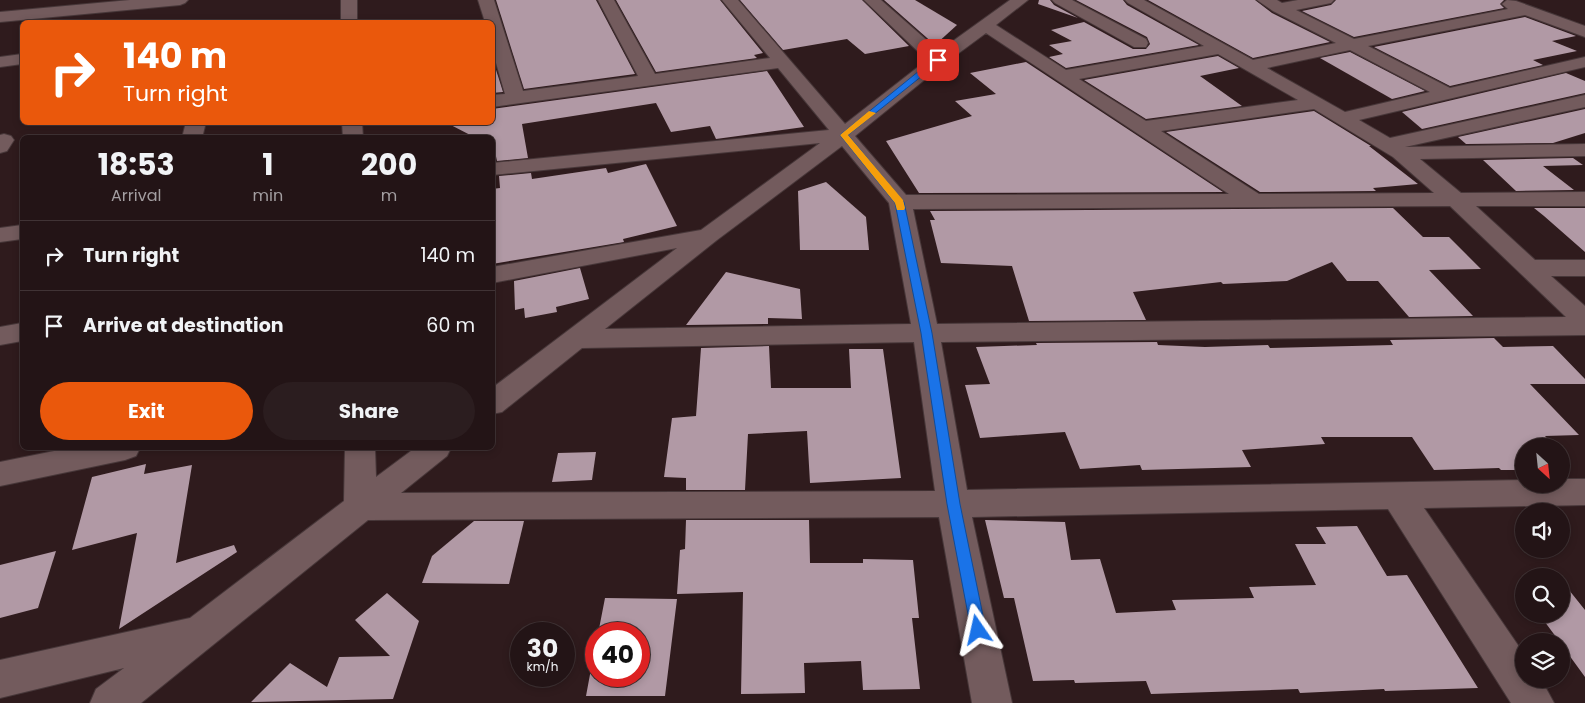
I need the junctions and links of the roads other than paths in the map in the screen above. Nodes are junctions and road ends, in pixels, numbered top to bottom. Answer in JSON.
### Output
{"nodes":[{"id":1,"x":180,"y":0,"type":"edge"},
{"id":2,"x":349,"y":0,"type":"edge"},
{"id":3,"x":486,"y":0,"type":"edge"},
{"id":4,"x":606,"y":0,"type":"edge"},
{"id":5,"x":730,"y":0,"type":"edge"},
{"id":6,"x":872,"y":0,"type":"edge"},
{"id":7,"x":1020,"y":0,"type":"edge"},
{"id":8,"x":1060,"y":0,"type":"edge"},
{"id":9,"x":1133,"y":0,"type":"edge"},
{"id":10,"x":1326,"y":0,"type":"edge"},
{"id":11,"x":1499,"y":0,"type":"edge"},
{"id":12,"x":1272,"y":4,"type":"edge"},
{"id":13,"x":1527,"y":10,"type":"junction"},
{"id":14,"x":0,"y":17,"type":"edge"},
{"id":15,"x":349,"y":20,"type":"edge"},
{"id":16,"x":492,"y":20,"type":"edge"},
{"id":17,"x":986,"y":26,"type":"junction"},
{"id":18,"x":495,"y":29,"type":"edge"},
{"id":19,"x":1585,"y":32,"type":"edge"},
{"id":20,"x":1140,"y":43,"type":"dead end"},
{"id":21,"x":1352,"y":44,"type":"junction"},
{"id":22,"x":1219,"y":49,"type":"junction"},
{"id":23,"x":20,"y":59,"type":"edge"},
{"id":24,"x":938,"y":60,"type":"junction"},
{"id":25,"x":0,"y":62,"type":"edge"},
{"id":26,"x":782,"y":62,"type":"junction"},
{"id":27,"x":1585,"y":62,"type":"edge"},
{"id":28,"x":1250,"y":66,"type":"junction"},
{"id":29,"x":1062,"y":76,"type":"junction"},
{"id":30,"x":649,"y":80,"type":"junction"},
{"id":31,"x":1448,"y":94,"type":"junction"},
{"id":32,"x":516,"y":98,"type":"junction"},
{"id":33,"x":495,"y":101,"type":"edge"},
{"id":34,"x":1585,"y":101,"type":"edge"},
{"id":35,"x":1317,"y":103,"type":"junction"},
{"id":36,"x":1343,"y":118,"type":"junction"},
{"id":37,"x":1142,"y":128,"type":"junction"},
{"id":38,"x":844,"y":135,"type":"junction"},
{"id":39,"x":1393,"y":149,"type":"junction"},
{"id":40,"x":1585,"y":150,"type":"edge"},
{"id":41,"x":495,"y":169,"type":"edge"},
{"id":42,"x":1585,"y":199,"type":"edge"},
{"id":43,"x":1456,"y":200,"type":"junction"},
{"id":44,"x":1255,"y":201,"type":"junction"},
{"id":45,"x":900,"y":202,"type":"junction"},
{"id":46,"x":20,"y":232,"type":"edge"},
{"id":47,"x":709,"y":235,"type":"junction"},
{"id":48,"x":0,"y":236,"type":"edge"},
{"id":49,"x":1529,"y":268,"type":"junction"},
{"id":50,"x":1585,"y":268,"type":"edge"},
{"id":51,"x":495,"y":274,"type":"edge"},
{"id":52,"x":1585,"y":321,"type":"edge"},
{"id":53,"x":1585,"y":326,"type":"edge"},
{"id":54,"x":20,"y":332,"type":"edge"},
{"id":55,"x":926,"y":333,"type":"junction"},
{"id":56,"x":0,"y":336,"type":"edge"},
{"id":57,"x":576,"y":339,"type":"junction"},
{"id":58,"x":495,"y":402,"type":"edge"},
{"id":59,"x":116,"y":450,"type":"edge"},
{"id":60,"x":360,"y":450,"type":"edge"},
{"id":61,"x":433,"y":450,"type":"edge"},
{"id":62,"x":0,"y":474,"type":"edge"},
{"id":63,"x":1585,"y":492,"type":"edge"},
{"id":64,"x":1397,"y":496,"type":"junction"},
{"id":65,"x":953,"y":504,"type":"junction"},
{"id":66,"x":360,"y":507,"type":"junction"},
{"id":67,"x":199,"y":633,"type":"junction"},
{"id":68,"x":0,"y":679,"type":"edge"},
{"id":69,"x":110,"y":703,"type":"edge"},
{"id":70,"x":992,"y":703,"type":"edge"},
{"id":71,"x":1534,"y":703,"type":"edge"}],
"edges":[{"from":1,"to":14,"type":"street"},
{"from":2,"to":15,"type":"street"},
{"from":3,"to":16,"type":"street"},
{"from":4,"to":30,"type":"street"},
{"from":5,"to":26,"type":"street"},
{"from":6,"to":24,"type":"street"},
{"from":7,"to":17,"type":"street"},
{"from":8,"to":20,"type":"street"},
{"from":9,"to":22,"type":"street"},
{"from":10,"to":12,"type":"street"},
{"from":11,"to":13,"type":"street"},
{"from":12,"to":21,"type":"street"},
{"from":13,"to":19,"type":"street"},
{"from":13,"to":21,"type":"street"},
{"from":17,"to":24,"type":"street"},
{"from":17,"to":29,"type":"street"},
{"from":18,"to":32,"type":"street"},
{"from":21,"to":28,"type":"street"},
{"from":21,"to":31,"type":"street"},
{"from":22,"to":28,"type":"street"},
{"from":22,"to":29,"type":"street"},
{"from":23,"to":25,"type":"street"},
{"from":24,"to":38,"type":"street"},
{"from":26,"to":30,"type":"street"},
{"from":26,"to":38,"type":"street"},
{"from":27,"to":31,"type":"street"},
{"from":28,"to":35,"type":"street"},
{"from":29,"to":37,"type":"street"},
{"from":30,"to":32,"type":"street"},
{"from":31,"to":36,"type":"street"},
{"from":32,"to":33,"type":"street"},
{"from":34,"to":39,"type":"street"},
{"from":35,"to":36,"type":"street"},
{"from":35,"to":37,"type":"street"},
{"from":36,"to":39,"type":"street"},
{"from":37,"to":44,"type":"street"},
{"from":38,"to":41,"type":"street"},
{"from":38,"to":45,"type":"street"},
{"from":38,"to":47,"type":"street"},
{"from":39,"to":40,"type":"street"},
{"from":39,"to":43,"type":"street"},
{"from":42,"to":43,"type":"street"},
{"from":43,"to":44,"type":"street"},
{"from":43,"to":49,"type":"street"},
{"from":44,"to":45,"type":"street"},
{"from":45,"to":55,"type":"street"},
{"from":46,"to":48,"type":"street"},
{"from":47,"to":51,"type":"street"},
{"from":47,"to":57,"type":"street"},
{"from":49,"to":50,"type":"street"},
{"from":49,"to":52,"type":"street"},
{"from":53,"to":55,"type":"street"},
{"from":54,"to":56,"type":"street"},
{"from":55,"to":57,"type":"street"},
{"from":55,"to":65,"type":"street"},
{"from":57,"to":58,"type":"street"},
{"from":59,"to":62,"type":"street"},
{"from":60,"to":66,"type":"street"},
{"from":61,"to":66,"type":"street"},
{"from":63,"to":64,"type":"street"},
{"from":64,"to":65,"type":"street"},
{"from":64,"to":71,"type":"street"},
{"from":65,"to":66,"type":"street"},
{"from":65,"to":70,"type":"street"},
{"from":66,"to":67,"type":"street"},
{"from":67,"to":68,"type":"street"},
{"from":67,"to":69,"type":"street"}]}
